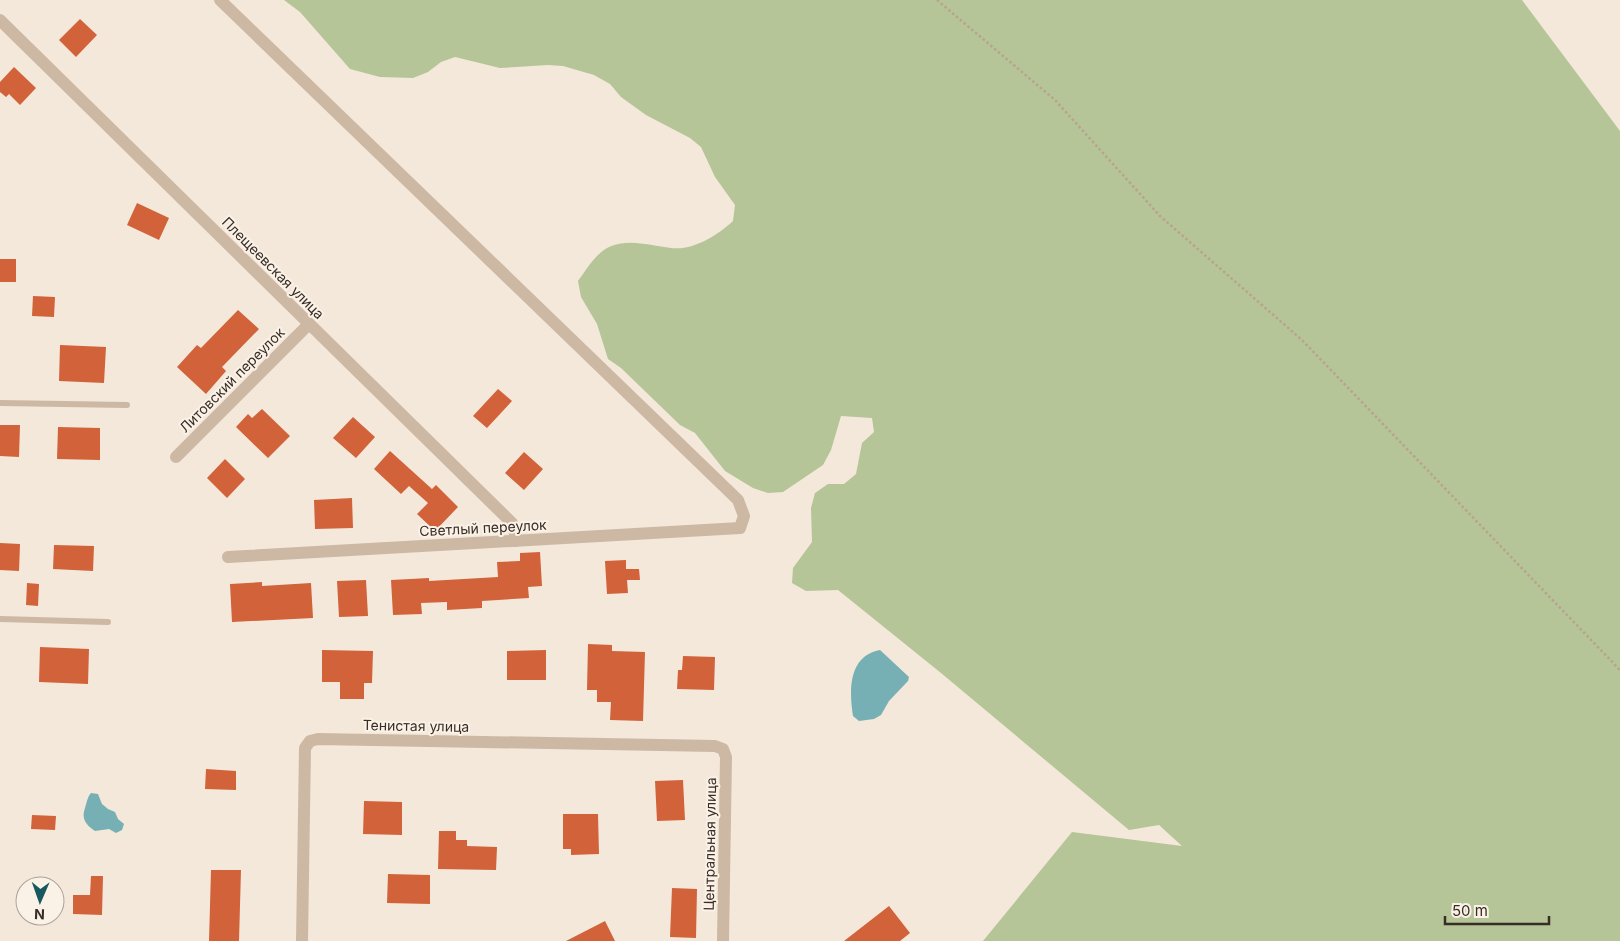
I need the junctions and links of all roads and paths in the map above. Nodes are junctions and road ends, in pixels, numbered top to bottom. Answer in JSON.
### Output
{"nodes":[{"id":1,"x":220,"y":0,"type":"edge"},
{"id":2,"x":937,"y":0,"type":"edge"},
{"id":3,"x":0,"y":20,"type":"edge"},
{"id":4,"x":308,"y":324,"type":"junction"},
{"id":5,"x":0,"y":403,"type":"edge"},
{"id":6,"x":126,"y":405,"type":"dead end"},
{"id":7,"x":176,"y":457,"type":"dead end"},
{"id":8,"x":517,"y":541,"type":"junction"},
{"id":9,"x":228,"y":557,"type":"dead end"},
{"id":10,"x":0,"y":619,"type":"edge"},
{"id":11,"x":108,"y":622,"type":"dead end"},
{"id":12,"x":1620,"y":670,"type":"edge"},
{"id":13,"x":723,"y":749,"type":"joint"},
{"id":14,"x":302,"y":941,"type":"edge"},
{"id":15,"x":723,"y":941,"type":"edge"}],
"edges":[{"from":1,"to":8,"type":"street","name":"Светлый переулок"},
{"from":2,"to":12,"type":"path"},
{"from":3,"to":4,"type":"street","name":"Плещеевская улица"},
{"from":4,"to":7,"type":"street","name":"Литовский переулок"},
{"from":4,"to":8,"type":"street","name":"Плещеевская улица"},
{"from":5,"to":6,"type":"lane"},
{"from":8,"to":9,"type":"street","name":"Светлый переулок"},
{"from":10,"to":11,"type":"lane"},
{"from":13,"to":14,"type":"street","name":"Тенистая улица"},
{"from":13,"to":15,"type":"street","name":"Центральная улица"}]}
